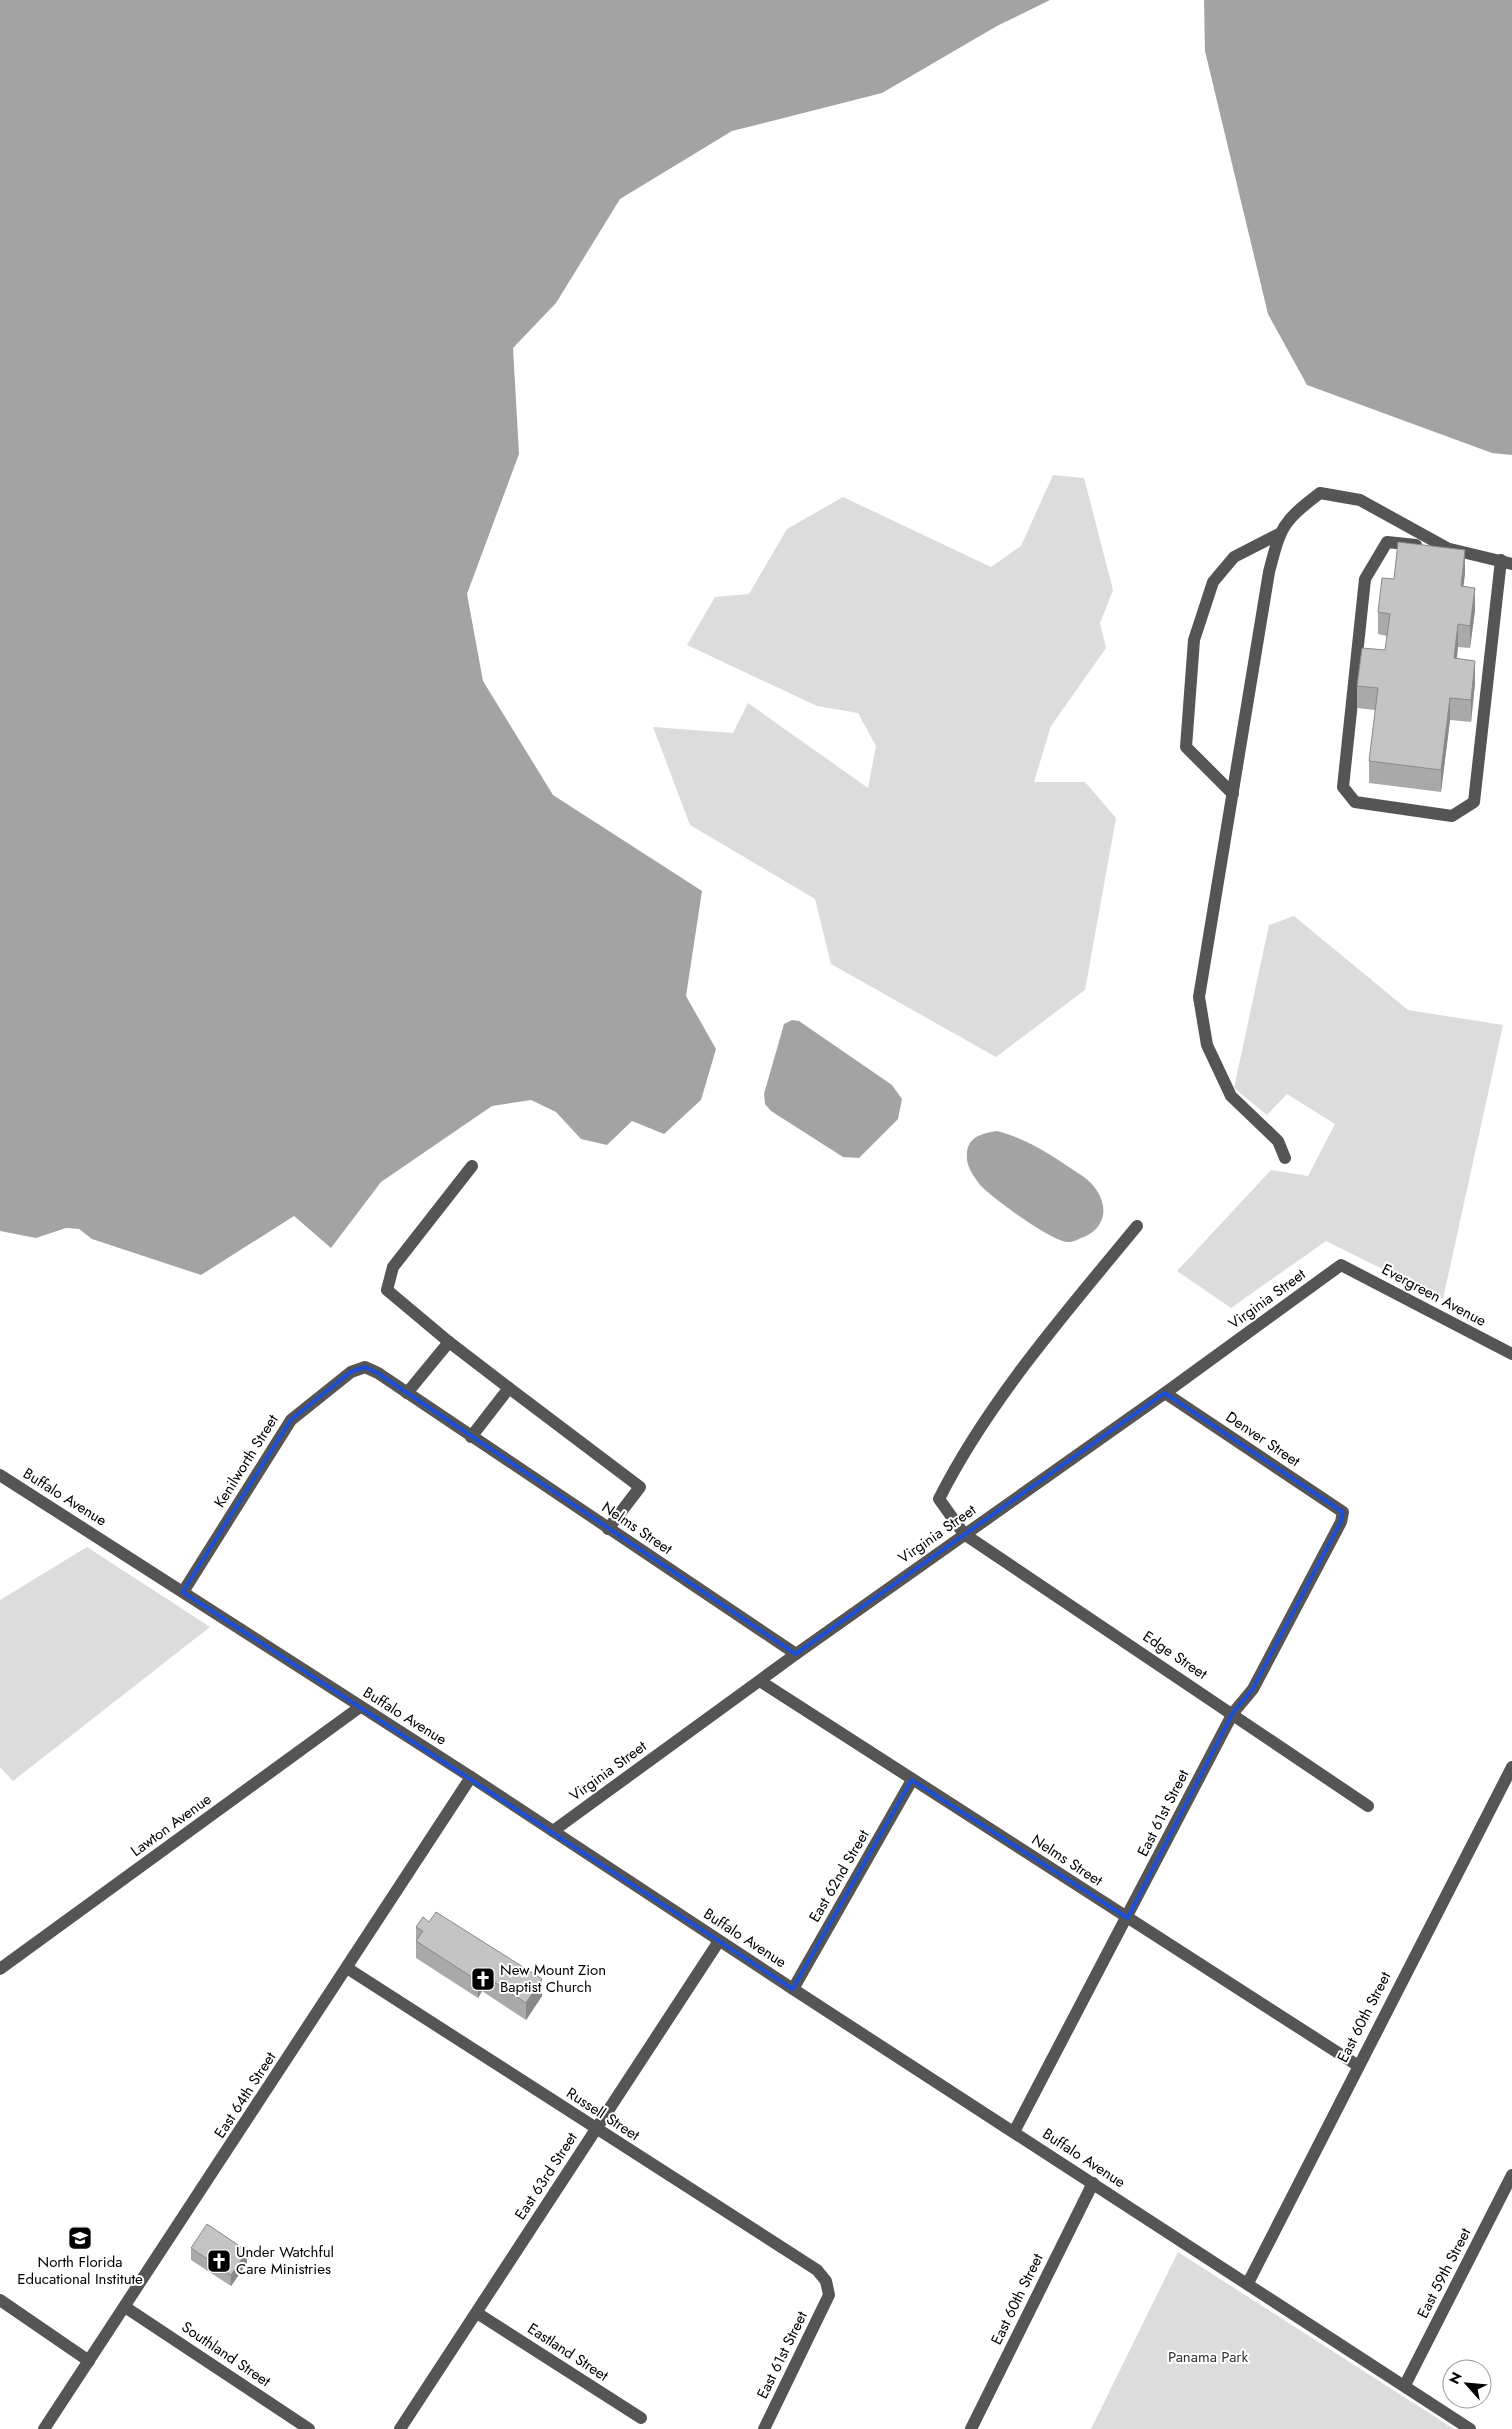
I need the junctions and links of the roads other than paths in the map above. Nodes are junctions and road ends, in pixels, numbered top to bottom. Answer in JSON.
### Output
{"nodes":[{"id":1,"x":1279,"y":534,"type":"junction"},
{"id":2,"x":1447,"y":548,"type":"junction"},
{"id":3,"x":1506,"y":562,"type":"edge"},
{"id":4,"x":1233,"y":794,"type":"junction"},
{"id":5,"x":1285,"y":1158,"type":"dead end"},
{"id":6,"x":472,"y":1166,"type":"dead end"},
{"id":7,"x":1137,"y":1226,"type":"dead end"},
{"id":8,"x":1341,"y":1265,"type":"joint"},
{"id":9,"x":449,"y":1342,"type":"junction"},
{"id":10,"x":1512,"y":1354,"type":"edge"},
{"id":11,"x":509,"y":1388,"type":"junction"},
{"id":12,"x":1165,"y":1392,"type":"junction"},
{"id":13,"x":407,"y":1393,"type":"junction"},
{"id":14,"x":465,"y":1433,"type":"junction"},
{"id":15,"x":0,"y":1475,"type":"edge"},
{"id":16,"x":1343,"y":1512,"type":"joint"},
{"id":17,"x":608,"y":1529,"type":"junction"},
{"id":18,"x":964,"y":1534,"type":"junction"},
{"id":19,"x":183,"y":1592,"type":"junction"},
{"id":20,"x":796,"y":1654,"type":"junction"},
{"id":21,"x":760,"y":1681,"type":"junction"},
{"id":22,"x":360,"y":1707,"type":"junction"},
{"id":23,"x":1233,"y":1714,"type":"junction"},
{"id":24,"x":1512,"y":1767,"type":"edge"},
{"id":25,"x":471,"y":1777,"type":"junction"},
{"id":26,"x":912,"y":1780,"type":"junction"},
{"id":27,"x":1368,"y":1806,"type":"dead end"},
{"id":28,"x":553,"y":1831,"type":"junction"},
{"id":29,"x":1128,"y":1918,"type":"junction"},
{"id":30,"x":720,"y":1941,"type":"junction"},
{"id":31,"x":347,"y":1968,"type":"junction"},
{"id":32,"x":0,"y":1970,"type":"edge"},
{"id":33,"x":793,"y":1989,"type":"junction"},
{"id":34,"x":1358,"y":2065,"type":"junction"},
{"id":35,"x":596,"y":2129,"type":"junction"},
{"id":36,"x":1014,"y":2132,"type":"junction"},
{"id":37,"x":1512,"y":2176,"type":"edge"},
{"id":38,"x":1093,"y":2183,"type":"junction"},
{"id":39,"x":1248,"y":2283,"type":"junction"},
{"id":40,"x":830,"y":2295,"type":"joint"},
{"id":41,"x":0,"y":2300,"type":"edge"},
{"id":42,"x":125,"y":2306,"type":"junction"},
{"id":43,"x":477,"y":2313,"type":"junction"},
{"id":44,"x":89,"y":2361,"type":"junction"},
{"id":45,"x":1405,"y":2385,"type":"junction"},
{"id":46,"x":641,"y":2418,"type":"dead end"},
{"id":47,"x":44,"y":2429,"type":"edge"},
{"id":48,"x":309,"y":2429,"type":"edge"},
{"id":49,"x":400,"y":2429,"type":"edge"},
{"id":50,"x":764,"y":2429,"type":"edge"},
{"id":51,"x":971,"y":2429,"type":"edge"},
{"id":52,"x":1470,"y":2429,"type":"edge"}],
"edges":[{"from":1,"to":2,"type":"street"},
{"from":1,"to":4,"type":"street"},
{"from":1,"to":4,"type":"street"},
{"from":2,"to":3,"type":"street"},
{"from":2,"to":3,"type":"street"},
{"from":4,"to":5,"type":"street"},
{"from":6,"to":9,"type":"street"},
{"from":7,"to":18,"type":"street"},
{"from":8,"to":10,"type":"street","name":"Evergreen Avenue"},
{"from":8,"to":12,"type":"street","name":"Virginia Street"},
{"from":9,"to":11,"type":"street"},
{"from":9,"to":13,"type":"street"},
{"from":11,"to":14,"type":"street"},
{"from":11,"to":17,"type":"street"},
{"from":12,"to":16,"type":"street","name":"Denver Street"},
{"from":12,"to":18,"type":"street","name":"Virginia Street"},
{"from":13,"to":14,"type":"street","name":"Kenilworth Street"},
{"from":13,"to":19,"type":"street","name":"Kenilworth Street"},
{"from":14,"to":17,"type":"street","name":"Nelms Street"},
{"from":15,"to":19,"type":"street","name":"Buffalo Avenue"},
{"from":16,"to":23,"type":"street","name":"East 61st Street"},
{"from":17,"to":20,"type":"street","name":"Nelms Street"},
{"from":18,"to":20,"type":"street","name":"Virginia Street"},
{"from":18,"to":23,"type":"street","name":"Edge Street"},
{"from":19,"to":22,"type":"street","name":"Buffalo Avenue"},
{"from":20,"to":21,"type":"street","name":"Virginia Street"},
{"from":21,"to":26,"type":"street","name":"Nelms Street"},
{"from":21,"to":28,"type":"street","name":"Virginia Street"},
{"from":22,"to":25,"type":"street","name":"Buffalo Avenue"},
{"from":22,"to":32,"type":"street","name":"Lawton Avenue"},
{"from":23,"to":27,"type":"street","name":"Edge Street"},
{"from":23,"to":29,"type":"street","name":"East 61st Street"},
{"from":24,"to":34,"type":"street","name":"East 60th Street"},
{"from":25,"to":28,"type":"street","name":"Buffalo Avenue"},
{"from":25,"to":31,"type":"street","name":"East 64th Street"},
{"from":26,"to":29,"type":"street","name":"Nelms Street"},
{"from":26,"to":33,"type":"street","name":"East 62nd Street"},
{"from":28,"to":30,"type":"street","name":"Buffalo Avenue"},
{"from":29,"to":34,"type":"street","name":"Nelms Street"},
{"from":29,"to":36,"type":"street","name":"East 61st Street"},
{"from":30,"to":33,"type":"street","name":"Buffalo Avenue"},
{"from":30,"to":35,"type":"street","name":"East 63rd Street"},
{"from":31,"to":35,"type":"street","name":"Russell Street"},
{"from":31,"to":42,"type":"street","name":"East 64th Street"},
{"from":33,"to":36,"type":"street","name":"Buffalo Avenue"},
{"from":34,"to":39,"type":"street","name":"East 60th Street"},
{"from":35,"to":40,"type":"street","name":"Russell Street"},
{"from":35,"to":43,"type":"street","name":"East 63rd Street"},
{"from":36,"to":38,"type":"street","name":"Buffalo Avenue"},
{"from":37,"to":45,"type":"street","name":"East 59th Street"},
{"from":38,"to":39,"type":"street","name":"Buffalo Avenue"},
{"from":38,"to":51,"type":"street","name":"East 60th Street"},
{"from":39,"to":45,"type":"street","name":"Buffalo Avenue"},
{"from":40,"to":50,"type":"street","name":"East 61st Street"},
{"from":41,"to":44,"type":"street"},
{"from":42,"to":44,"type":"street","name":"East 64th Street"},
{"from":42,"to":48,"type":"street","name":"Southland Street"},
{"from":43,"to":46,"type":"street","name":"Eastland Street"},
{"from":43,"to":49,"type":"street","name":"East 63rd Street"},
{"from":44,"to":47,"type":"street","name":"East 64th Street"},
{"from":45,"to":52,"type":"street","name":"Buffalo Avenue"}]}
